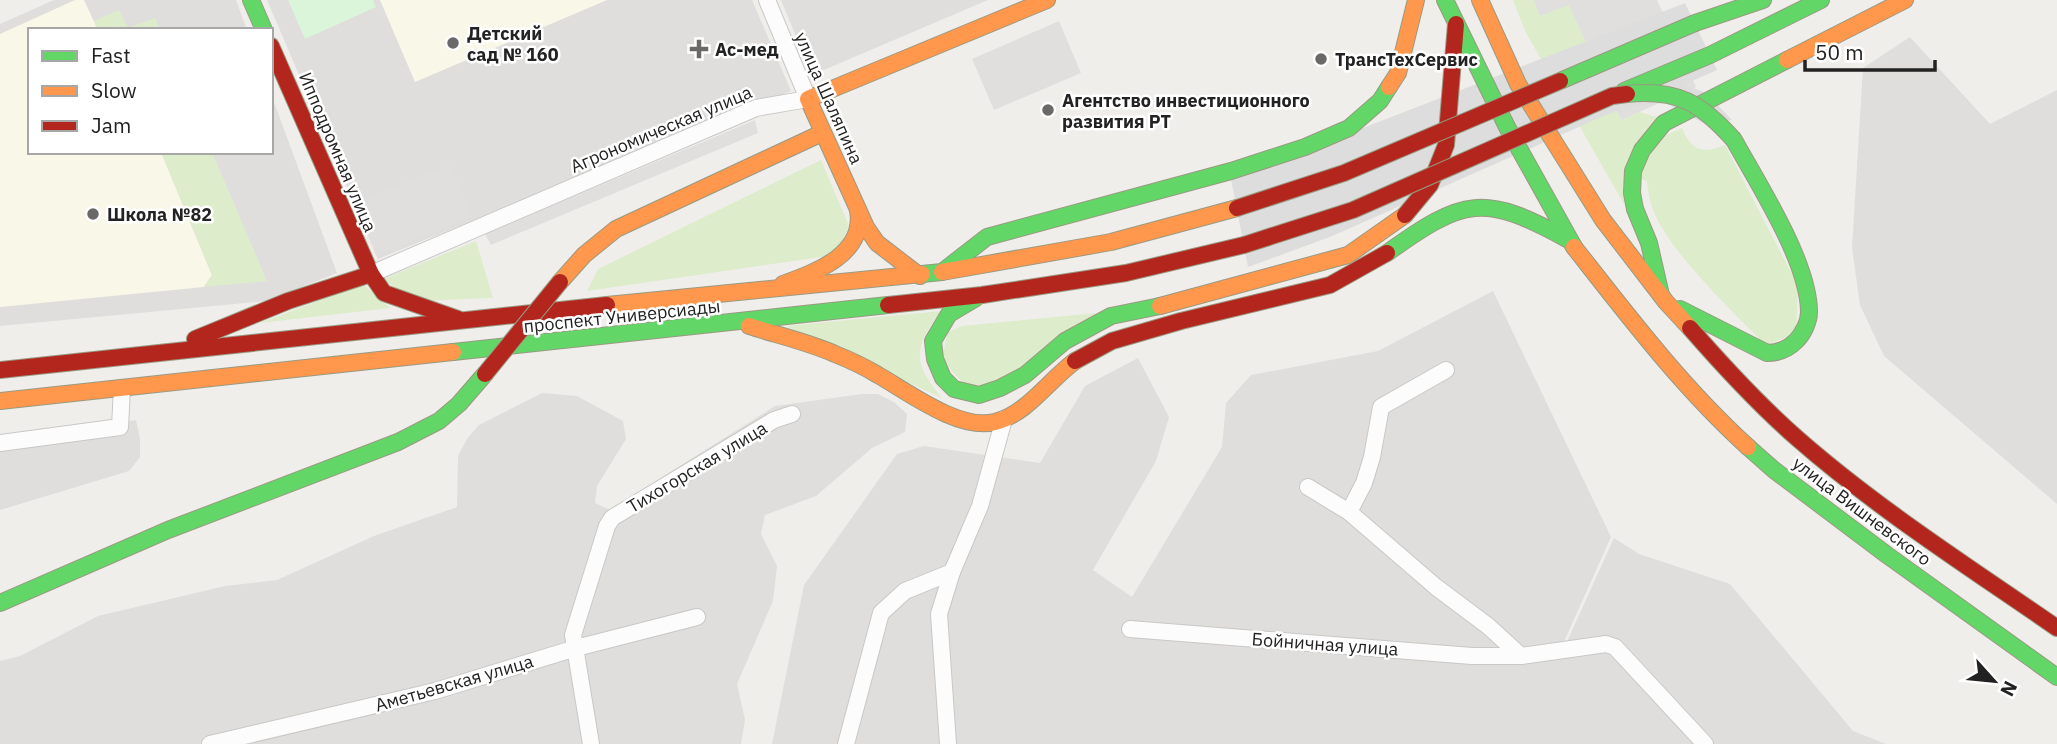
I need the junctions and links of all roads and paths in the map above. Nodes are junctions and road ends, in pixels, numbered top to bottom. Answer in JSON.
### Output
{"nodes":[{"id":1,"x":251,"y":0,"type":"edge"},
{"id":2,"x":767,"y":0,"type":"edge"},
{"id":3,"x":1047,"y":0,"type":"edge"},
{"id":4,"x":1416,"y":0,"type":"edge"},
{"id":5,"x":1446,"y":0,"type":"edge"},
{"id":6,"x":1480,"y":0,"type":"edge"},
{"id":7,"x":1763,"y":0,"type":"edge"},
{"id":8,"x":1821,"y":0,"type":"edge"},
{"id":9,"x":1905,"y":0,"type":"edge"},
{"id":10,"x":1456,"y":22,"type":"junction"},
{"id":11,"x":263,"y":28,"type":"edge"},
{"id":12,"x":273,"y":51,"type":"edge"},
{"id":13,"x":1612,"y":96,"type":"junction"},
{"id":14,"x":808,"y":99,"type":"junction"},
{"id":15,"x":822,"y":133,"type":"junction"},
{"id":16,"x":859,"y":210,"type":"junction"},
{"id":17,"x":1567,"y":239,"type":"junction"},
{"id":18,"x":942,"y":272,"type":"junction"},
{"id":19,"x":370,"y":274,"type":"junction"},
{"id":20,"x":920,"y":276,"type":"junction"},
{"id":21,"x":770,"y":288,"type":"junction"},
{"id":22,"x":982,"y":295,"type":"junction"},
{"id":23,"x":1663,"y":298,"type":"junction"},
{"id":24,"x":458,"y":320,"type":"junction"},
{"id":25,"x":736,"y":323,"type":"junction"},
{"id":26,"x":167,"y":351,"type":"junction"},
{"id":27,"x":0,"y":370,"type":"edge"},
{"id":28,"x":1446,"y":370,"type":"dead end"},
{"id":29,"x":122,"y":388,"type":"junction"},
{"id":30,"x":0,"y":401,"type":"edge"},
{"id":31,"x":792,"y":414,"type":"dead end"},
{"id":32,"x":1004,"y":419,"type":"junction"},
{"id":33,"x":0,"y":443,"type":"edge"},
{"id":34,"x":1308,"y":487,"type":"dead end"},
{"id":35,"x":1349,"y":512,"type":"junction"},
{"id":36,"x":952,"y":572,"type":"junction"},
{"id":37,"x":0,"y":603,"type":"edge"},
{"id":38,"x":697,"y":617,"type":"dead end"},
{"id":39,"x":2057,"y":628,"type":"edge"},
{"id":40,"x":1129,"y":629,"type":"dead end"},
{"id":41,"x":576,"y":648,"type":"junction"},
{"id":42,"x":1521,"y":656,"type":"junction"},
{"id":43,"x":2057,"y":677,"type":"edge"},
{"id":44,"x":210,"y":744,"type":"edge"},
{"id":45,"x":591,"y":744,"type":"edge"},
{"id":46,"x":846,"y":744,"type":"edge"},
{"id":47,"x":948,"y":744,"type":"edge"},
{"id":48,"x":1705,"y":744,"type":"edge"}],
"edges":[{"from":1,"to":11,"type":"main road"},
{"from":2,"to":14,"type":"street","name":"улица Шаляпина"},
{"from":3,"to":14,"type":"main road","name":"Агрономическая улица"},
{"from":4,"to":18,"type":"main road"},
{"from":5,"to":10,"type":"main road"},
{"from":6,"to":23,"type":"main road","name":"улица Вишневского"},
{"from":7,"to":18,"type":"main road","name":"проспект Универсиады","bridge":true},
{"from":8,"to":13,"type":"main road","name":"проспект Универсиады","bridge":true},
{"from":9,"to":23,"type":"main road"},
{"from":10,"to":17,"type":"main road"},
{"from":10,"to":22,"type":"main road"},
{"from":12,"to":19,"type":"main road","name":"Ипподромная улица"},
{"from":13,"to":22,"type":"main road","name":"проспект Универсиады","bridge":true},
{"from":13,"to":23,"type":"main road","bridge":true},
{"from":14,"to":15,"type":"main road","name":"улица Шаляпина"},
{"from":14,"to":19,"type":"street","name":"Агрономическая улица"},
{"from":15,"to":16,"type":"main road","name":"улица Шаляпина"},
{"from":15,"to":37,"type":"main road","bridge":true},
{"from":16,"to":20,"type":"main road","name":"улица Шаляпина"},
{"from":16,"to":21,"type":"main road"},
{"from":17,"to":32,"type":"main road"},
{"from":17,"to":43,"type":"main road","name":"улица Вишневского"},
{"from":18,"to":20,"type":"main road","name":"проспект Универсиады"},
{"from":19,"to":24,"type":"main road"},
{"from":19,"to":26,"type":"main road"},
{"from":20,"to":21,"type":"main road","name":"проспект Универсиады"},
{"from":21,"to":24,"type":"main road","name":"проспект Универсиады"},
{"from":22,"to":25,"type":"main road","name":"проспект Универсиады"},
{"from":23,"to":39,"type":"main road","name":"улица Вишневского"},
{"from":24,"to":26,"type":"main road","name":"проспект Универсиады"},
{"from":25,"to":29,"type":"main road","name":"проспект Универсиады"},
{"from":25,"to":32,"type":"main road"},
{"from":26,"to":27,"type":"main road","name":"проспект Универсиады"},
{"from":28,"to":35,"type":"street"},
{"from":29,"to":30,"type":"main road","name":"проспект Универсиады"},
{"from":29,"to":33,"type":"street"},
{"from":31,"to":41,"type":"street","name":"Тихогорская улица"},
{"from":32,"to":36,"type":"street"},
{"from":34,"to":35,"type":"street"},
{"from":35,"to":42,"type":"street"},
{"from":36,"to":46,"type":"street"},
{"from":36,"to":47,"type":"street"},
{"from":38,"to":41,"type":"street","name":"Аметьевская улица"},
{"from":40,"to":42,"type":"street","name":"Бойничная улица"},
{"from":41,"to":44,"type":"street","name":"Аметьевская улица"},
{"from":41,"to":45,"type":"street","name":"Тихогорская улица"},
{"from":42,"to":48,"type":"street","name":"Бойничная улица"}]}
